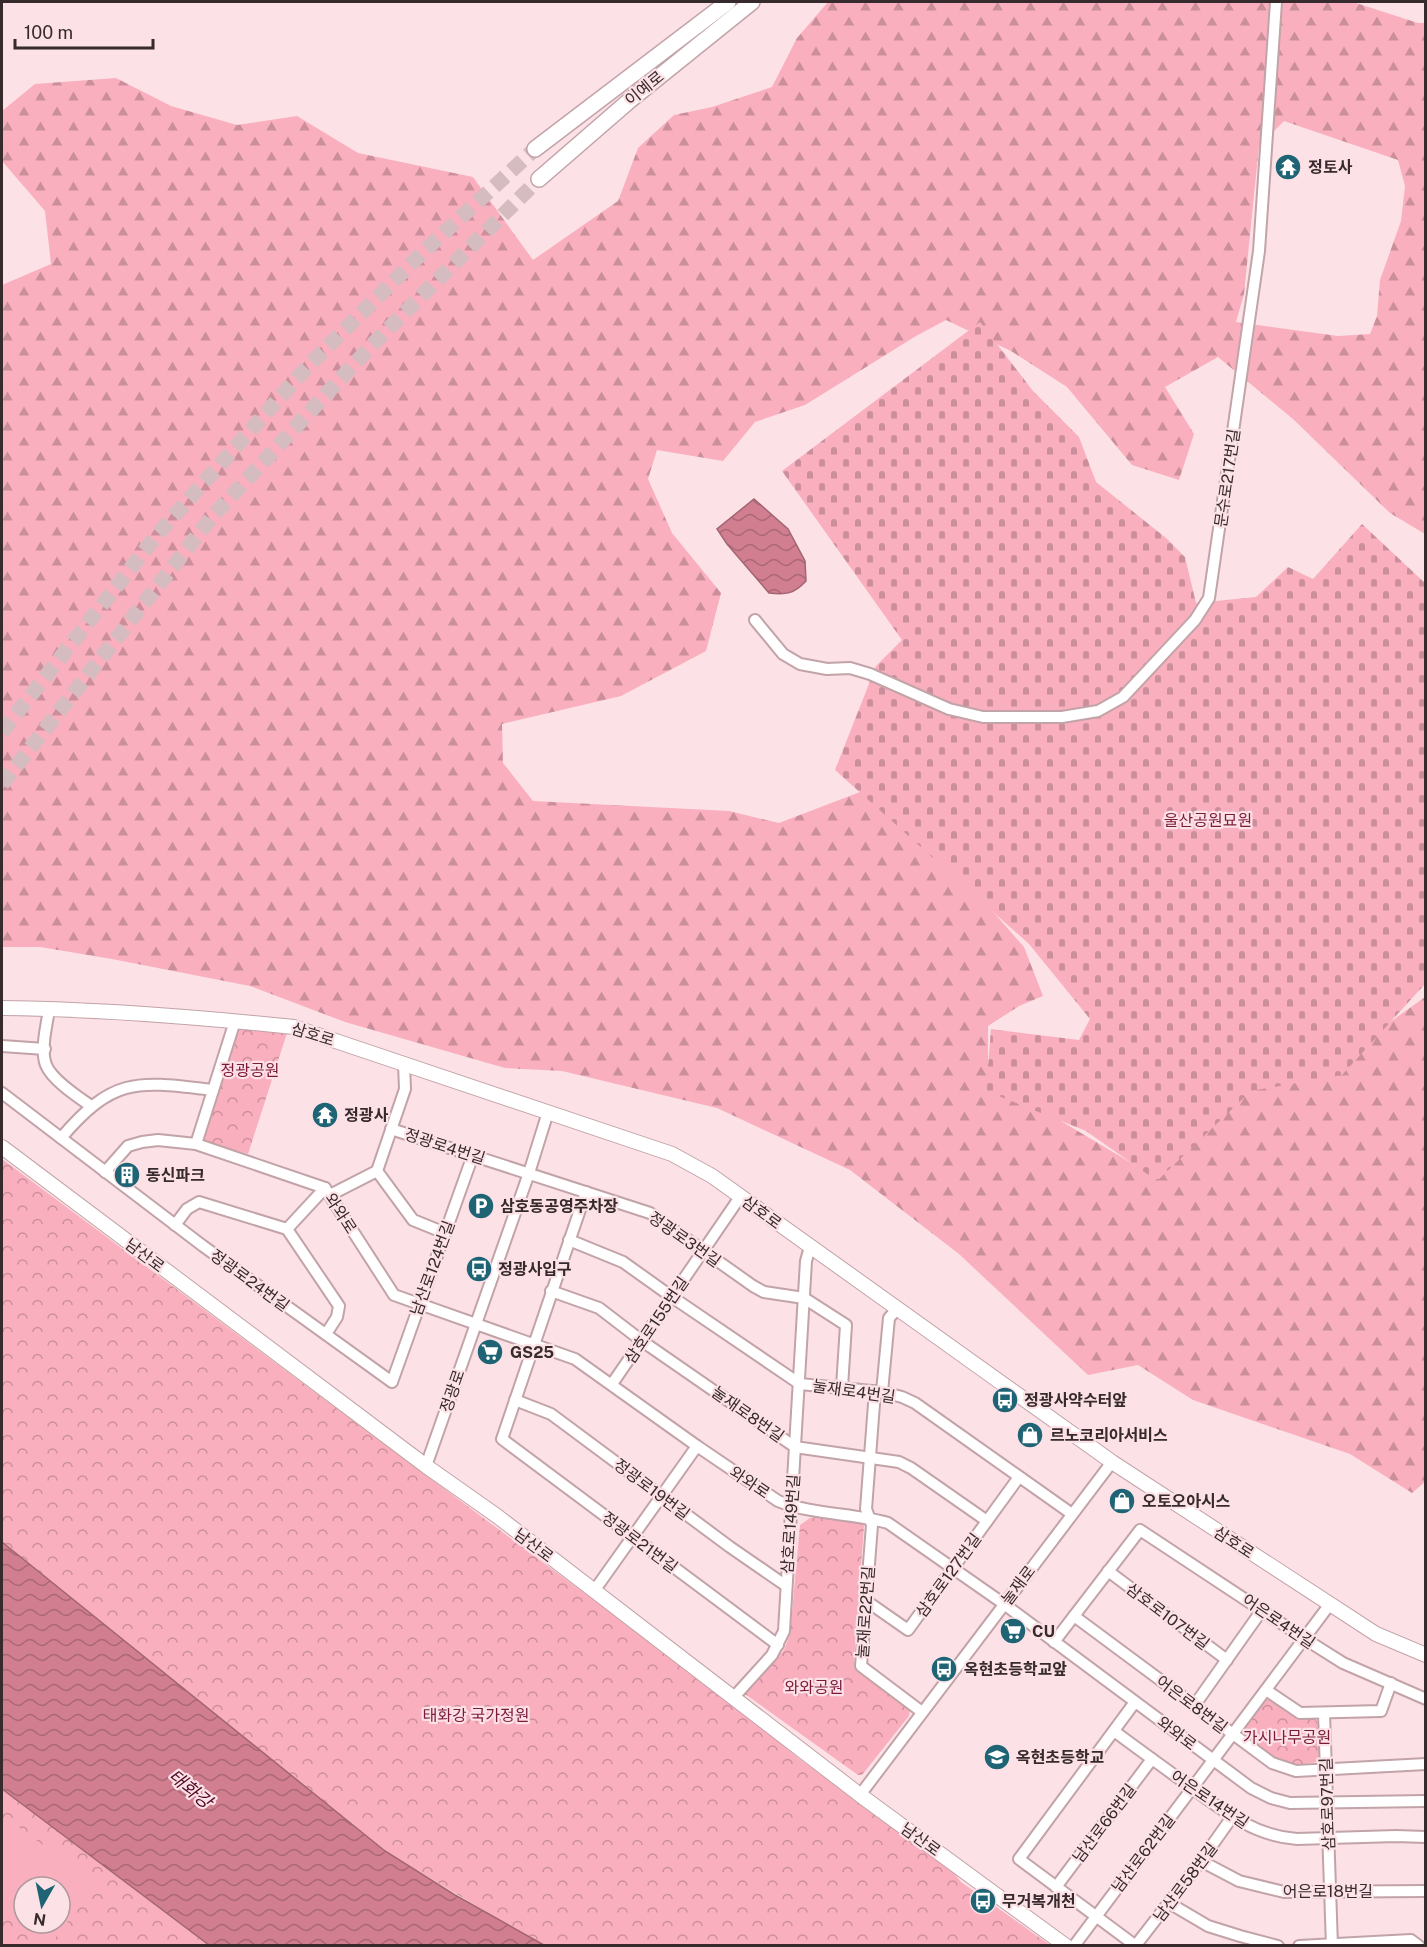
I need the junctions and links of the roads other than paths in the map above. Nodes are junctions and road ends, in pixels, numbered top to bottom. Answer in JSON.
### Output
{"nodes":[{"id":1,"x":728,"y":2,"type":"edge"},
{"id":2,"x":753,"y":2,"type":"edge"},
{"id":3,"x":1276,"y":2,"type":"edge"},
{"id":4,"x":535,"y":149,"type":"tunnel mouth"},
{"id":5,"x":539,"y":179,"type":"tunnel mouth"},
{"id":6,"x":755,"y":620,"type":"dead end"},
{"id":7,"x":2,"y":1008,"type":"edge"},
{"id":8,"x":49,"y":1009,"type":"junction"},
{"id":9,"x":235,"y":1021,"type":"junction"},
{"id":10,"x":2,"y":1046,"type":"edge"},
{"id":11,"x":45,"y":1049,"type":"junction"},
{"id":12,"x":404,"y":1064,"type":"junction"},
{"id":13,"x":213,"y":1090,"type":"junction"},
{"id":14,"x":2,"y":1093,"type":"edge"},
{"id":15,"x":91,"y":1106,"type":"junction"},
{"id":16,"x":548,"y":1112,"type":"junction"},
{"id":17,"x":391,"y":1129,"type":"junction"},
{"id":18,"x":61,"y":1138,"type":"junction"},
{"id":19,"x":196,"y":1144,"type":"junction"},
{"id":20,"x":2,"y":1147,"type":"edge"},
{"id":21,"x":473,"y":1155,"type":"junction"},
{"id":22,"x":377,"y":1171,"type":"junction"},
{"id":23,"x":105,"y":1172,"type":"junction"},
{"id":24,"x":529,"y":1173,"type":"junction"},
{"id":25,"x":328,"y":1191,"type":"junction"},
{"id":26,"x":586,"y":1191,"type":"junction"},
{"id":27,"x":740,"y":1197,"type":"junction"},
{"id":28,"x":175,"y":1225,"type":"junction"},
{"id":29,"x":287,"y":1229,"type":"junction"},
{"id":30,"x":445,"y":1233,"type":"junction"},
{"id":31,"x":569,"y":1240,"type":"junction"},
{"id":32,"x":810,"y":1247,"type":"junction"},
{"id":33,"x":703,"y":1252,"type":"junction"},
{"id":34,"x":551,"y":1291,"type":"junction"},
{"id":35,"x":672,"y":1298,"type":"junction"},
{"id":36,"x":804,"y":1298,"type":"junction"},
{"id":37,"x":419,"y":1305,"type":"junction"},
{"id":38,"x":897,"y":1309,"type":"junction"},
{"id":39,"x":475,"y":1325,"type":"junction"},
{"id":40,"x":326,"y":1334,"type":"junction"},
{"id":41,"x":642,"y":1341,"type":"junction"},
{"id":42,"x":533,"y":1344,"type":"junction"},
{"id":43,"x":392,"y":1382,"type":"joint"},
{"id":44,"x":612,"y":1384,"type":"junction"},
{"id":45,"x":800,"y":1384,"type":"junction"},
{"id":46,"x":842,"y":1387,"type":"junction"},
{"id":47,"x":879,"y":1392,"type":"junction"},
{"id":48,"x":515,"y":1400,"type":"junction"},
{"id":49,"x":697,"y":1446,"type":"junction"},
{"id":50,"x":795,"y":1447,"type":"junction"},
{"id":51,"x":871,"y":1457,"type":"junction"},
{"id":52,"x":1112,"y":1462,"type":"junction"},
{"id":53,"x":426,"y":1466,"type":"junction"},
{"id":54,"x":1019,"y":1477,"type":"junction"},
{"id":55,"x":661,"y":1496,"type":"junction"},
{"id":56,"x":792,"y":1507,"type":"junction"},
{"id":57,"x":1072,"y":1514,"type":"junction"},
{"id":58,"x":870,"y":1518,"type":"junction"},
{"id":59,"x":987,"y":1521,"type":"junction"},
{"id":60,"x":632,"y":1536,"type":"junction"},
{"id":61,"x":953,"y":1568,"type":"junction"},
{"id":62,"x":1108,"y":1571,"type":"junction"},
{"id":63,"x":785,"y":1585,"type":"junction"},
{"id":64,"x":594,"y":1591,"type":"junction"},
{"id":65,"x":865,"y":1600,"type":"junction"},
{"id":66,"x":1004,"y":1604,"type":"junction"},
{"id":67,"x":1330,"y":1604,"type":"junction"},
{"id":68,"x":1262,"y":1610,"type":"junction"},
{"id":69,"x":1074,"y":1616,"type":"junction"},
{"id":70,"x":1305,"y":1640,"type":"junction"},
{"id":71,"x":1054,"y":1642,"type":"junction"},
{"id":72,"x":778,"y":1645,"type":"junction"},
{"id":73,"x":1425,"y":1655,"type":"edge"},
{"id":74,"x":1227,"y":1660,"type":"junction"},
{"id":75,"x":1391,"y":1683,"type":"junction"},
{"id":76,"x":1266,"y":1690,"type":"junction"},
{"id":77,"x":734,"y":1697,"type":"junction"},
{"id":78,"x":1425,"y":1699,"type":"edge"},
{"id":79,"x":1135,"y":1702,"type":"junction"},
{"id":80,"x":1194,"y":1706,"type":"junction"},
{"id":81,"x":922,"y":1712,"type":"junction"},
{"id":82,"x":1324,"y":1713,"type":"junction"},
{"id":83,"x":1114,"y":1731,"type":"junction"},
{"id":84,"x":1233,"y":1734,"type":"junction"},
{"id":85,"x":1152,"y":1760,"type":"junction"},
{"id":86,"x":1213,"y":1760,"type":"junction"},
{"id":87,"x":1425,"y":1764,"type":"edge"},
{"id":88,"x":1326,"y":1768,"type":"junction"},
{"id":89,"x":1192,"y":1788,"type":"junction"},
{"id":90,"x":860,"y":1795,"type":"junction"},
{"id":91,"x":1425,"y":1801,"type":"edge"},
{"id":92,"x":1327,"y":1804,"type":"junction"},
{"id":93,"x":1232,"y":1817,"type":"junction"},
{"id":94,"x":1425,"y":1837,"type":"edge"},
{"id":95,"x":1328,"y":1838,"type":"junction"},
{"id":96,"x":1201,"y":1862,"type":"junction"},
{"id":97,"x":1056,"y":1887,"type":"junction"},
{"id":98,"x":1330,"y":1892,"type":"junction"},
{"id":99,"x":1425,"y":1892,"type":"edge"},
{"id":100,"x":1169,"y":1903,"type":"junction"},
{"id":101,"x":1096,"y":1916,"type":"junction"},
{"id":102,"x":1136,"y":1945,"type":"edge"},
{"id":103,"x":1332,"y":1945,"type":"edge"},
{"id":104,"x":1066,"y":1946,"type":"edge"},
{"id":105,"x":1074,"y":1946,"type":"edge"},
{"id":106,"x":1278,"y":1946,"type":"edge"},
{"id":107,"x":1299,"y":1946,"type":"edge"},
{"id":108,"x":1419,"y":1946,"type":"edge"}],
"edges":[{"from":1,"to":4,"type":"highway","name":"이예로"},
{"from":2,"to":5,"type":"highway","name":"이예로"},
{"from":3,"to":6,"type":"street","name":"문수로217번길"},
{"from":7,"to":8,"type":"main road","name":"삼호로"},
{"from":8,"to":9,"type":"main road","name":"삼호로"},
{"from":8,"to":11,"type":"street"},
{"from":9,"to":12,"type":"main road","name":"삼호로"},
{"from":9,"to":13,"type":"street"},
{"from":10,"to":11,"type":"street"},
{"from":11,"to":15,"type":"street"},
{"from":12,"to":16,"type":"main road","name":"삼호로"},
{"from":12,"to":17,"type":"street"},
{"from":13,"to":15,"type":"street"},
{"from":13,"to":19,"type":"street"},
{"from":14,"to":18,"type":"street","name":"정광로24번길"},
{"from":15,"to":18,"type":"street"},
{"from":16,"to":24,"type":"street","name":"정광로"},
{"from":16,"to":27,"type":"main road","name":"삼호로"},
{"from":17,"to":21,"type":"street","name":"정광로4번길"},
{"from":17,"to":22,"type":"street","name":"정광로4번길"},
{"from":18,"to":23,"type":"street","name":"정광로24번길"},
{"from":19,"to":23,"type":"street","name":"와와로"},
{"from":19,"to":25,"type":"street","name":"와와로"},
{"from":20,"to":53,"type":"main road","name":"남산로"},
{"from":21,"to":24,"type":"street","name":"정광로4번길"},
{"from":21,"to":30,"type":"street","name":"남산로124번길"},
{"from":22,"to":25,"type":"street"},
{"from":22,"to":30,"type":"street"},
{"from":23,"to":28,"type":"street","name":"정광로24번길"},
{"from":24,"to":26,"type":"street","name":"정광로3번길"},
{"from":24,"to":39,"type":"street","name":"정광로"},
{"from":25,"to":29,"type":"street"},
{"from":25,"to":37,"type":"street","name":"와와로"},
{"from":26,"to":31,"type":"street"},
{"from":26,"to":33,"type":"street","name":"정광로3번길"},
{"from":27,"to":32,"type":"main road","name":"삼호로"},
{"from":27,"to":33,"type":"street","name":"삼호로155번길"},
{"from":28,"to":29,"type":"street"},
{"from":28,"to":40,"type":"street","name":"정광로24번길"},
{"from":29,"to":40,"type":"street"},
{"from":30,"to":37,"type":"street","name":"남산로124번길"},
{"from":31,"to":34,"type":"street"},
{"from":31,"to":35,"type":"street","name":"눌재로4번길"},
{"from":32,"to":36,"type":"street","name":"삼호로149번길"},
{"from":32,"to":38,"type":"main road","name":"삼호로"},
{"from":33,"to":35,"type":"street","name":"삼호로155번길"},
{"from":33,"to":36,"type":"street","name":"정광로3번길"},
{"from":34,"to":41,"type":"street","name":"눌재로8번길"},
{"from":34,"to":42,"type":"street"},
{"from":35,"to":41,"type":"street","name":"삼호로155번길"},
{"from":35,"to":45,"type":"street","name":"눌재로4번길"},
{"from":36,"to":45,"type":"street","name":"삼호로149번길"},
{"from":36,"to":46,"type":"street"},
{"from":37,"to":39,"type":"street","name":"와와로"},
{"from":37,"to":43,"type":"street","name":"남산로124번길"},
{"from":38,"to":47,"type":"street","name":"눌재로22번길"},
{"from":38,"to":52,"type":"main road","name":"삼호로"},
{"from":39,"to":42,"type":"street","name":"와와로"},
{"from":39,"to":53,"type":"street","name":"정광로"},
{"from":40,"to":43,"type":"street","name":"정광로24번길"},
{"from":41,"to":44,"type":"street","name":"삼호로155번길"},
{"from":41,"to":50,"type":"street","name":"눌재로8번길"},
{"from":42,"to":44,"type":"street","name":"와와로"},
{"from":42,"to":48,"type":"street"},
{"from":44,"to":49,"type":"street","name":"와와로"},
{"from":45,"to":46,"type":"street","name":"눌재로4번길"},
{"from":45,"to":50,"type":"street","name":"삼호로149번길"},
{"from":46,"to":47,"type":"street","name":"눌재로4번길"},
{"from":47,"to":51,"type":"street","name":"눌재로22번길"},
{"from":47,"to":54,"type":"street","name":"눌재로4번길"},
{"from":48,"to":55,"type":"street","name":"정광로19번길"},
{"from":48,"to":60,"type":"street","name":"정광로21번길"},
{"from":49,"to":55,"type":"street"},
{"from":49,"to":56,"type":"street","name":"와와로"},
{"from":50,"to":51,"type":"street","name":"눌재로8번길"},
{"from":50,"to":56,"type":"street","name":"삼호로149번길"},
{"from":51,"to":58,"type":"street","name":"눌재로22번길"},
{"from":51,"to":59,"type":"street","name":"눌재로8번길"},
{"from":52,"to":57,"type":"street","name":"눌재로"},
{"from":52,"to":67,"type":"main road","name":"삼호로"},
{"from":53,"to":64,"type":"main road","name":"남산로"},
{"from":54,"to":57,"type":"street","name":"눌재로4번길"},
{"from":54,"to":59,"type":"street","name":"삼호로127번길"},
{"from":55,"to":60,"type":"street"},
{"from":55,"to":63,"type":"street","name":"정광로19번길"},
{"from":56,"to":58,"type":"street","name":"와와로"},
{"from":56,"to":63,"type":"street","name":"삼호로149번길"},
{"from":57,"to":66,"type":"street","name":"눌재로"},
{"from":58,"to":61,"type":"street","name":"와와로"},
{"from":58,"to":65,"type":"street","name":"눌재로22번길"},
{"from":59,"to":61,"type":"street","name":"삼호로127번길"},
{"from":60,"to":64,"type":"street"},
{"from":60,"to":72,"type":"street","name":"정광로21번길"},
{"from":61,"to":65,"type":"street","name":"삼호로127번길"},
{"from":61,"to":66,"type":"street","name":"와와로"},
{"from":62,"to":68,"type":"street","name":"어은로4번길"},
{"from":62,"to":69,"type":"street"},
{"from":62,"to":74,"type":"street","name":"삼호로107번길"},
{"from":63,"to":72,"type":"street","name":"삼호로149번길"},
{"from":64,"to":77,"type":"main road","name":"남산로"},
{"from":65,"to":81,"type":"street","name":"눌재로22번길"},
{"from":66,"to":71,"type":"street","name":"와와로"},
{"from":66,"to":81,"type":"street","name":"눌재로"},
{"from":67,"to":70,"type":"street","name":"남산로62번길"},
{"from":67,"to":73,"type":"main road","name":"삼호로"},
{"from":68,"to":70,"type":"street","name":"어은로4번길"},
{"from":68,"to":74,"type":"street","name":"삼호로107번길"},
{"from":69,"to":71,"type":"street"},
{"from":69,"to":80,"type":"street","name":"어은로8번길"},
{"from":70,"to":75,"type":"street","name":"어은로4번길"},
{"from":70,"to":76,"type":"street","name":"남산로62번길"},
{"from":71,"to":79,"type":"street","name":"와와로"},
{"from":72,"to":77,"type":"street","name":"삼호로149번길"},
{"from":74,"to":80,"type":"street","name":"삼호로107번길"},
{"from":75,"to":78,"type":"street","name":"어은로4번길"},
{"from":75,"to":82,"type":"street"},
{"from":76,"to":82,"type":"street"},
{"from":76,"to":84,"type":"street","name":"남산로62번길"},
{"from":77,"to":90,"type":"main road","name":"남산로"},
{"from":79,"to":83,"type":"street"},
{"from":79,"to":86,"type":"street","name":"와와로"},
{"from":80,"to":84,"type":"street","name":"어은로8번길"},
{"from":81,"to":90,"type":"street","name":"눌재로"},
{"from":82,"to":88,"type":"street","name":"삼호로97번길"},
{"from":83,"to":85,"type":"street","name":"어은로14번길"},
{"from":83,"to":97,"type":"street"},
{"from":84,"to":86,"type":"street","name":"남산로62번길"},
{"from":84,"to":88,"type":"street","name":"어은로8번길"},
{"from":85,"to":89,"type":"street","name":"어은로14번길"},
{"from":85,"to":97,"type":"street","name":"남산로66번길"},
{"from":86,"to":89,"type":"street","name":"남산로62번길"},
{"from":86,"to":92,"type":"street","name":"와와로"},
{"from":87,"to":88,"type":"street","name":"어은로8번길"},
{"from":88,"to":92,"type":"street","name":"삼호로97번길"},
{"from":89,"to":93,"type":"street","name":"어은로14번길"},
{"from":89,"to":101,"type":"street","name":"남산로62번길"},
{"from":90,"to":104,"type":"main road","name":"남산로"},
{"from":91,"to":92,"type":"street","name":"와와로"},
{"from":92,"to":95,"type":"street","name":"삼호로97번길"},
{"from":93,"to":95,"type":"street","name":"어은로14번길"},
{"from":93,"to":96,"type":"street","name":"남산로58번길"},
{"from":94,"to":95,"type":"street","name":"어은로14번길"},
{"from":95,"to":98,"type":"street","name":"삼호로97번길"},
{"from":96,"to":98,"type":"street","name":"어은로18번길"},
{"from":96,"to":100,"type":"street","name":"남산로58번길"},
{"from":97,"to":101,"type":"street"},
{"from":98,"to":99,"type":"street","name":"어은로18번길"},
{"from":98,"to":103,"type":"street","name":"삼호로97번길"},
{"from":100,"to":102,"type":"street","name":"남산로58번길"},
{"from":100,"to":106,"type":"street"},
{"from":101,"to":102,"type":"street"},
{"from":101,"to":105,"type":"street","name":"남산로62번길"},
{"from":103,"to":107,"type":"street"},
{"from":103,"to":108,"type":"street"}]}
